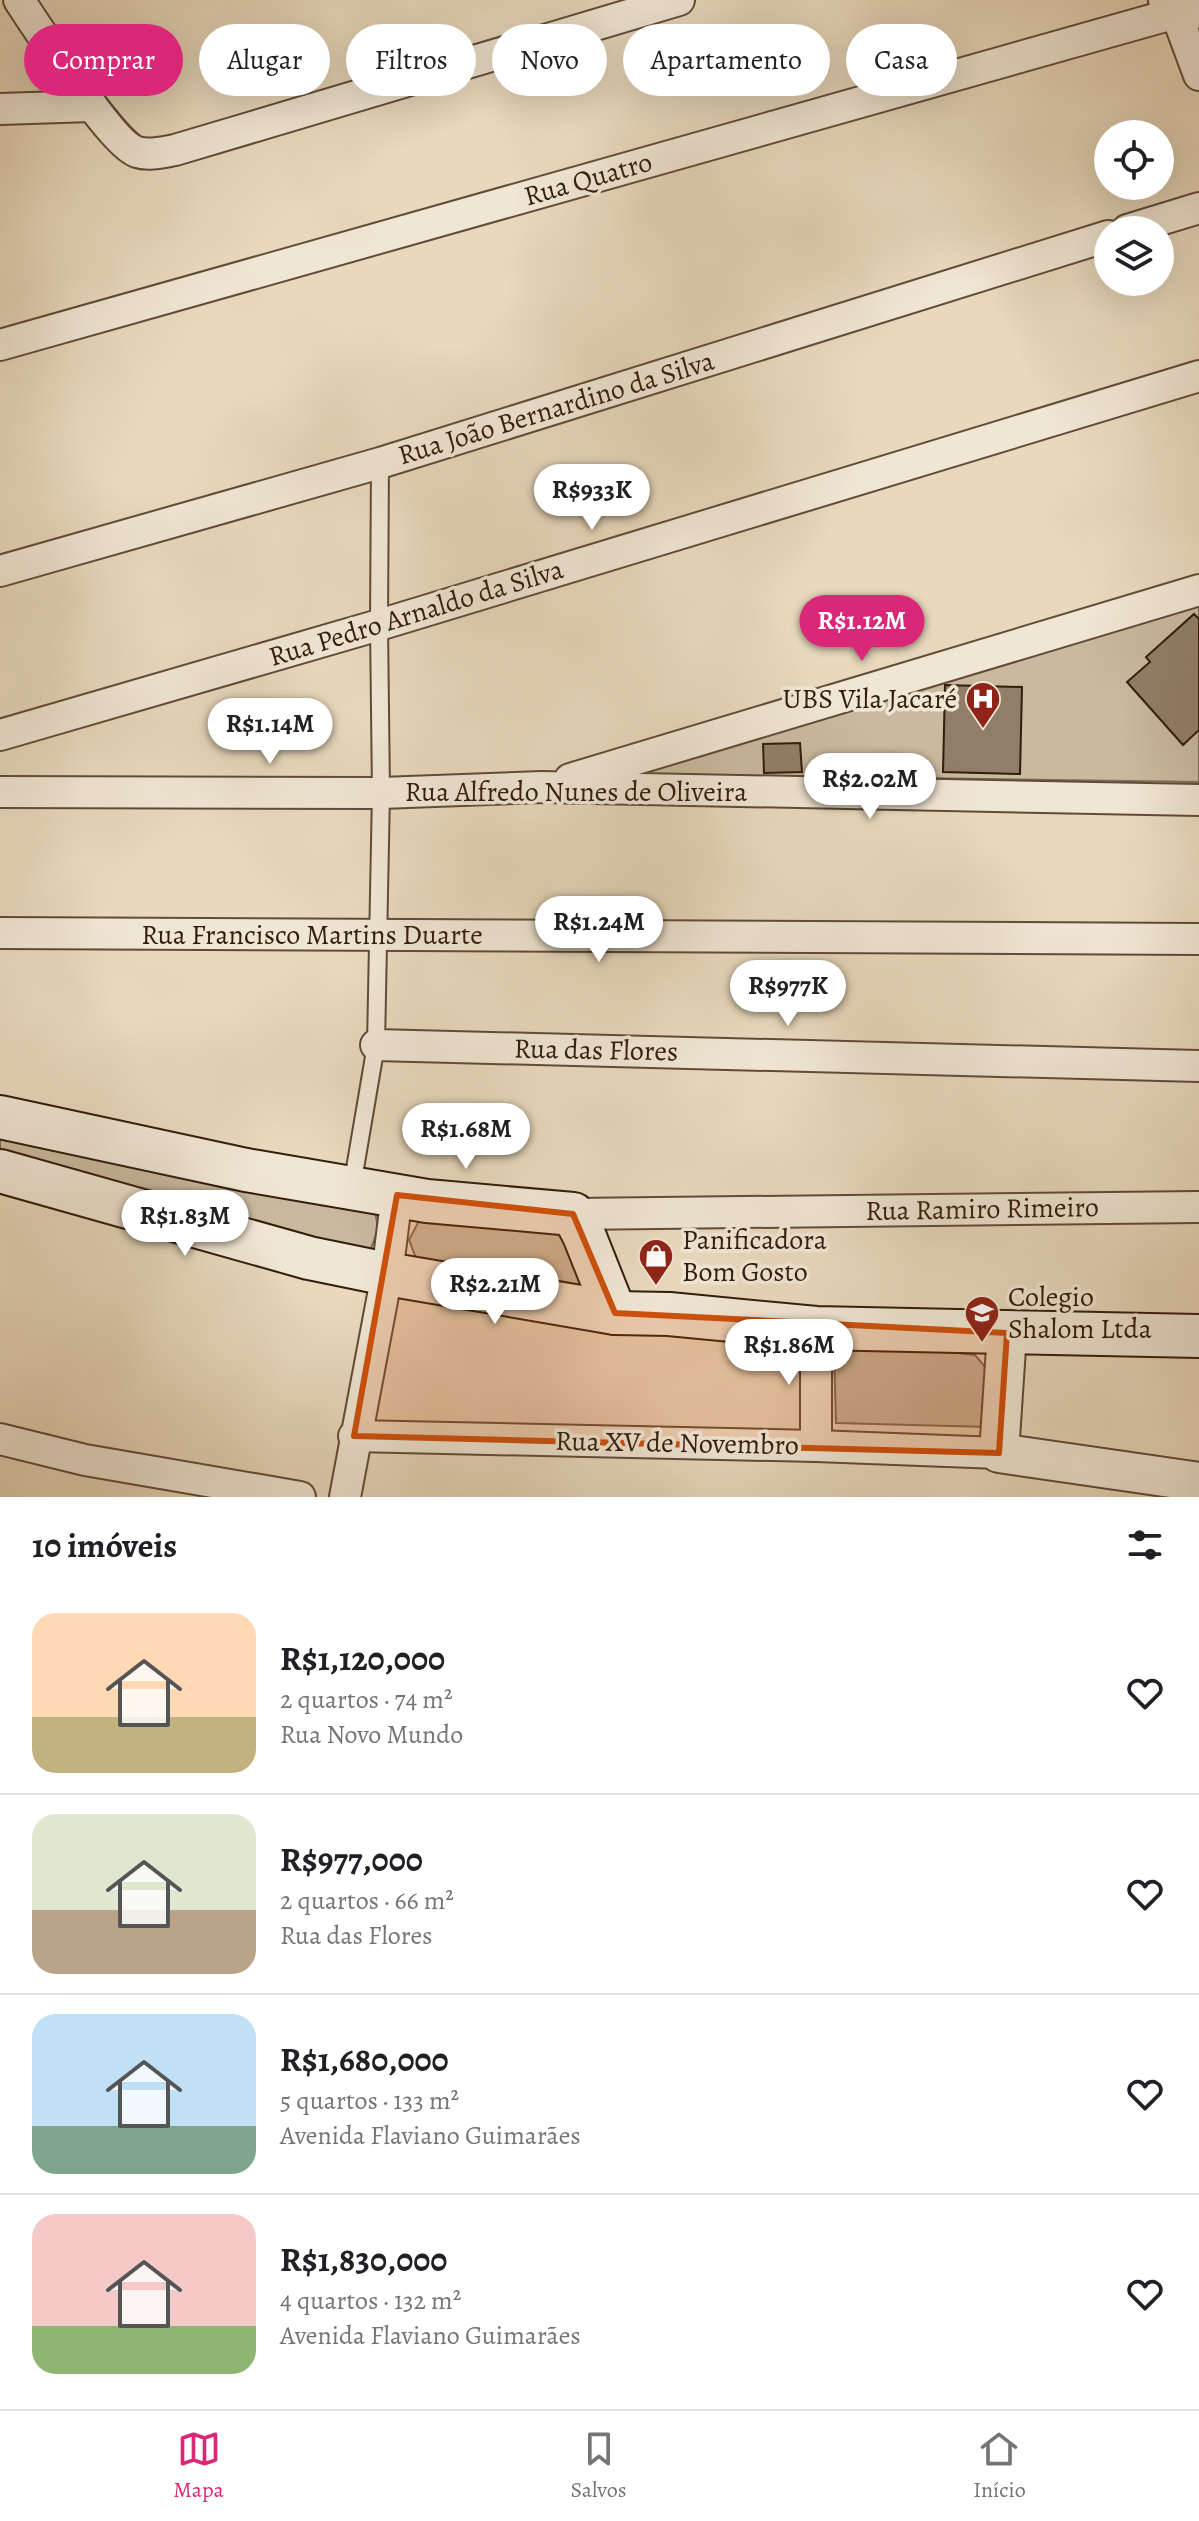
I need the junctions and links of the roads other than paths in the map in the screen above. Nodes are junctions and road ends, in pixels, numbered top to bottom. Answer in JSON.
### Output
{"nodes":[{"id":1,"x":19,"y":0,"type":"edge"},
{"id":2,"x":679,"y":0,"type":"edge"},
{"id":3,"x":1181,"y":7,"type":"edge"},
{"id":4,"x":618,"y":9,"type":"edge"},
{"id":5,"x":1199,"y":75,"type":"edge"},
{"id":6,"x":92,"y":106,"type":"junction"},
{"id":7,"x":0,"y":109,"type":"edge"},
{"id":8,"x":1199,"y":208,"type":"edge"},
{"id":9,"x":1173,"y":216,"type":"edge"},
{"id":10,"x":1094,"y":240,"type":"edge"},
{"id":11,"x":0,"y":345,"type":"edge"},
{"id":12,"x":1199,"y":376,"type":"edge"},
{"id":13,"x":380,"y":463,"type":"junction"},
{"id":14,"x":0,"y":571,"type":"edge"},
{"id":15,"x":1199,"y":590,"type":"edge"},
{"id":16,"x":379,"y":625,"type":"junction"},
{"id":17,"x":0,"y":735,"type":"edge"},
{"id":18,"x":541,"y":787,"type":"junction"},
{"id":19,"x":0,"y":792,"type":"edge"},
{"id":20,"x":381,"y":793,"type":"junction"},
{"id":21,"x":1199,"y":800,"type":"edge"},
{"id":22,"x":0,"y":933,"type":"edge"},
{"id":23,"x":377,"y":936,"type":"junction"},
{"id":24,"x":1199,"y":939,"type":"edge"},
{"id":25,"x":376,"y":1045,"type":"junction"},
{"id":26,"x":1199,"y":1066,"type":"edge"},
{"id":27,"x":0,"y":1117,"type":"edge"},
{"id":28,"x":0,"y":1171,"type":"edge"},
{"id":29,"x":352,"y":1186,"type":"junction"},
{"id":30,"x":397,"y":1195,"type":"junction"},
{"id":31,"x":1199,"y":1207,"type":"edge"},
{"id":32,"x":573,"y":1214,"type":"junction"},
{"id":33,"x":387,"y":1274,"type":"junction"},
{"id":34,"x":615,"y":1313,"type":"junction"},
{"id":35,"x":816,"y":1328,"type":"junction"},
{"id":36,"x":1007,"y":1333,"type":"junction"},
{"id":37,"x":1199,"y":1336,"type":"edge"},
{"id":38,"x":354,"y":1436,"type":"junction"},
{"id":39,"x":0,"y":1439,"type":"edge"},
{"id":40,"x":816,"y":1446,"type":"junction"},
{"id":41,"x":999,"y":1453,"type":"junction"},
{"id":42,"x":1199,"y":1482,"type":"edge"},
{"id":43,"x":300,"y":1497,"type":"edge"},
{"id":44,"x":345,"y":1497,"type":"edge"}],
"edges":[{"from":1,"to":6,"type":"street"},
{"from":2,"to":4,"type":"street"},
{"from":3,"to":5,"type":"street"},
{"from":3,"to":11,"type":"street","name":"Rua Quatro"},
{"from":4,"to":6,"type":"street"},
{"from":6,"to":7,"type":"street"},
{"from":8,"to":9,"type":"street"},
{"from":10,"to":13,"type":"street","name":"Rua João Bernardino da Silva"},
{"from":12,"to":16,"type":"street","name":"Rua Pedro Arnaldo da Silva"},
{"from":13,"to":14,"type":"street","name":"Rua João Bernardino da Silva"},
{"from":13,"to":16,"type":"lane"},
{"from":15,"to":18,"type":"street"},
{"from":16,"to":17,"type":"street","name":"Rua Pedro Arnaldo da Silva"},
{"from":16,"to":20,"type":"lane"},
{"from":18,"to":20,"type":"street","name":"Rua Alfredo Nunes de Oliveira"},
{"from":18,"to":21,"type":"street","name":"Rua Alfredo Nunes de Oliveira"},
{"from":19,"to":20,"type":"street","name":"Rua Alfredo Nunes de Oliveira"},
{"from":20,"to":23,"type":"lane"},
{"from":22,"to":23,"type":"street","name":"Rua Francisco Martins Duarte"},
{"from":23,"to":24,"type":"street","name":"Rua Francisco Martins Duarte"},
{"from":23,"to":25,"type":"lane"},
{"from":25,"to":26,"type":"street","name":"Rua das Flores"},
{"from":25,"to":29,"type":"lane"},
{"from":27,"to":29,"type":"main road"},
{"from":28,"to":33,"type":"main road"},
{"from":29,"to":30,"type":"main road"},
{"from":30,"to":32,"type":"main road"},
{"from":30,"to":33,"type":"street"},
{"from":31,"to":32,"type":"street","name":"Rua Ramiro Rimeiro"},
{"from":32,"to":34,"type":"main road"},
{"from":33,"to":34,"type":"main road"},
{"from":33,"to":38,"type":"street"},
{"from":34,"to":35,"type":"main road"},
{"from":35,"to":36,"type":"main road"},
{"from":35,"to":40,"type":"street"},
{"from":36,"to":37,"type":"main road"},
{"from":36,"to":41,"type":"street"},
{"from":38,"to":40,"type":"street","name":"Rua XV de Novembro"},
{"from":38,"to":44,"type":"street"},
{"from":39,"to":43,"type":"street"},
{"from":40,"to":41,"type":"street","name":"Rua XV de Novembro"},
{"from":41,"to":42,"type":"street"}]}
